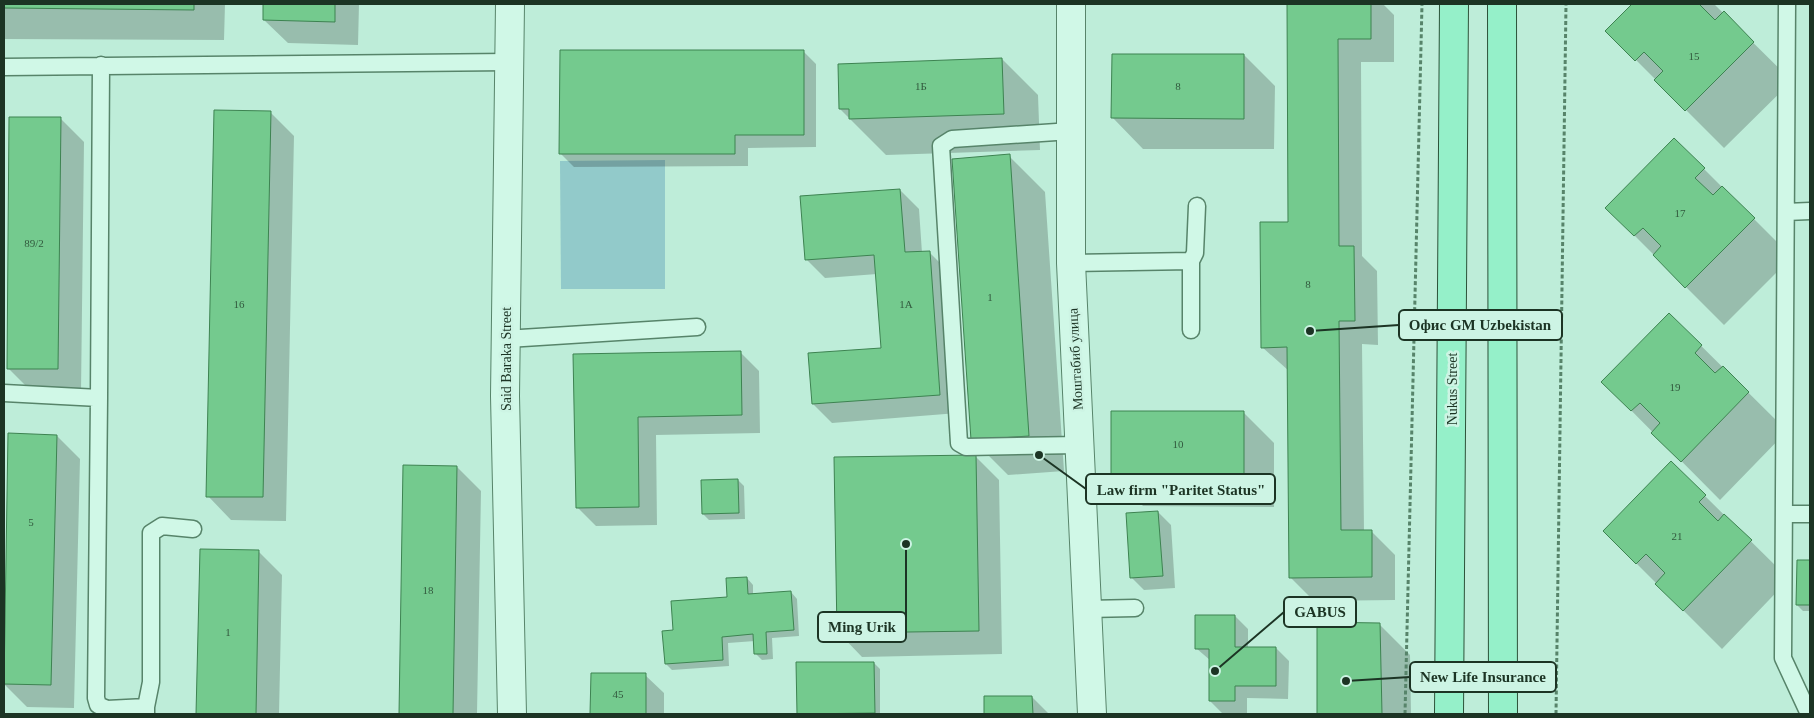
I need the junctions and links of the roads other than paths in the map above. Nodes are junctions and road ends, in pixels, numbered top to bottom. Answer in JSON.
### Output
{"nodes":[{"id":1,"x":510,"y":4,"type":"edge"},
{"id":2,"x":1071,"y":4,"type":"edge"},
{"id":3,"x":1454,"y":4,"type":"edge"},
{"id":4,"x":1502,"y":4,"type":"edge"},
{"id":5,"x":1787,"y":4,"type":"edge"},
{"id":6,"x":509,"y":62,"type":"junction"},
{"id":7,"x":100,"y":65,"type":"junction"},
{"id":8,"x":4,"y":67,"type":"edge"},
{"id":9,"x":1071,"y":132,"type":"junction"},
{"id":10,"x":1197,"y":206,"type":"dead end"},
{"id":11,"x":1810,"y":210,"type":"edge"},
{"id":12,"x":1786,"y":212,"type":"junction"},
{"id":13,"x":1191,"y":261,"type":"junction"},
{"id":14,"x":1071,"y":264,"type":"junction"},
{"id":15,"x":697,"y":328,"type":"dead end"},
{"id":16,"x":1191,"y":330,"type":"dead end"},
{"id":17,"x":506,"y":339,"type":"junction"},
{"id":18,"x":4,"y":393,"type":"edge"},
{"id":19,"x":99,"y":398,"type":"junction"},
{"id":20,"x":1079,"y":445,"type":"junction"},
{"id":21,"x":1784,"y":514,"type":"junction"},
{"id":22,"x":1810,"y":514,"type":"edge"},
{"id":23,"x":192,"y":529,"type":"dead end"},
{"id":24,"x":1136,"y":608,"type":"dead end"},
{"id":25,"x":1087,"y":609,"type":"junction"},
{"id":26,"x":146,"y":710,"type":"edge"},
{"id":27,"x":512,"y":714,"type":"edge"},
{"id":28,"x":1092,"y":714,"type":"edge"},
{"id":29,"x":1449,"y":714,"type":"edge"},
{"id":30,"x":1503,"y":714,"type":"edge"},
{"id":31,"x":1809,"y":714,"type":"edge"}],
"edges":[{"from":1,"to":6,"type":"street","name":"Said Baraka Street"},
{"from":2,"to":9,"type":"street","name":"Моштабиб улица"},
{"from":3,"to":29,"type":"main road","name":"Nukus Street"},
{"from":4,"to":30,"type":"main road"},
{"from":5,"to":12,"type":"lane"},
{"from":6,"to":7,"type":"lane"},
{"from":6,"to":17,"type":"street","name":"Said Baraka Street"},
{"from":7,"to":8,"type":"lane"},
{"from":7,"to":19,"type":"lane"},
{"from":9,"to":14,"type":"street","name":"Моштабиб улица"},
{"from":9,"to":20,"type":"lane"},
{"from":10,"to":13,"type":"lane"},
{"from":11,"to":12,"type":"lane"},
{"from":12,"to":21,"type":"lane"},
{"from":13,"to":14,"type":"lane"},
{"from":13,"to":16,"type":"lane"},
{"from":14,"to":20,"type":"street","name":"Моштабиб улица"},
{"from":15,"to":17,"type":"lane"},
{"from":17,"to":27,"type":"street","name":"Said Baraka Street"},
{"from":18,"to":19,"type":"lane"},
{"from":19,"to":26,"type":"lane"},
{"from":20,"to":25,"type":"street","name":"Моштабиб улица"},
{"from":21,"to":22,"type":"lane"},
{"from":21,"to":31,"type":"lane"},
{"from":23,"to":26,"type":"lane"},
{"from":24,"to":25,"type":"lane"},
{"from":25,"to":28,"type":"street","name":"Моштабиб улица"}]}
